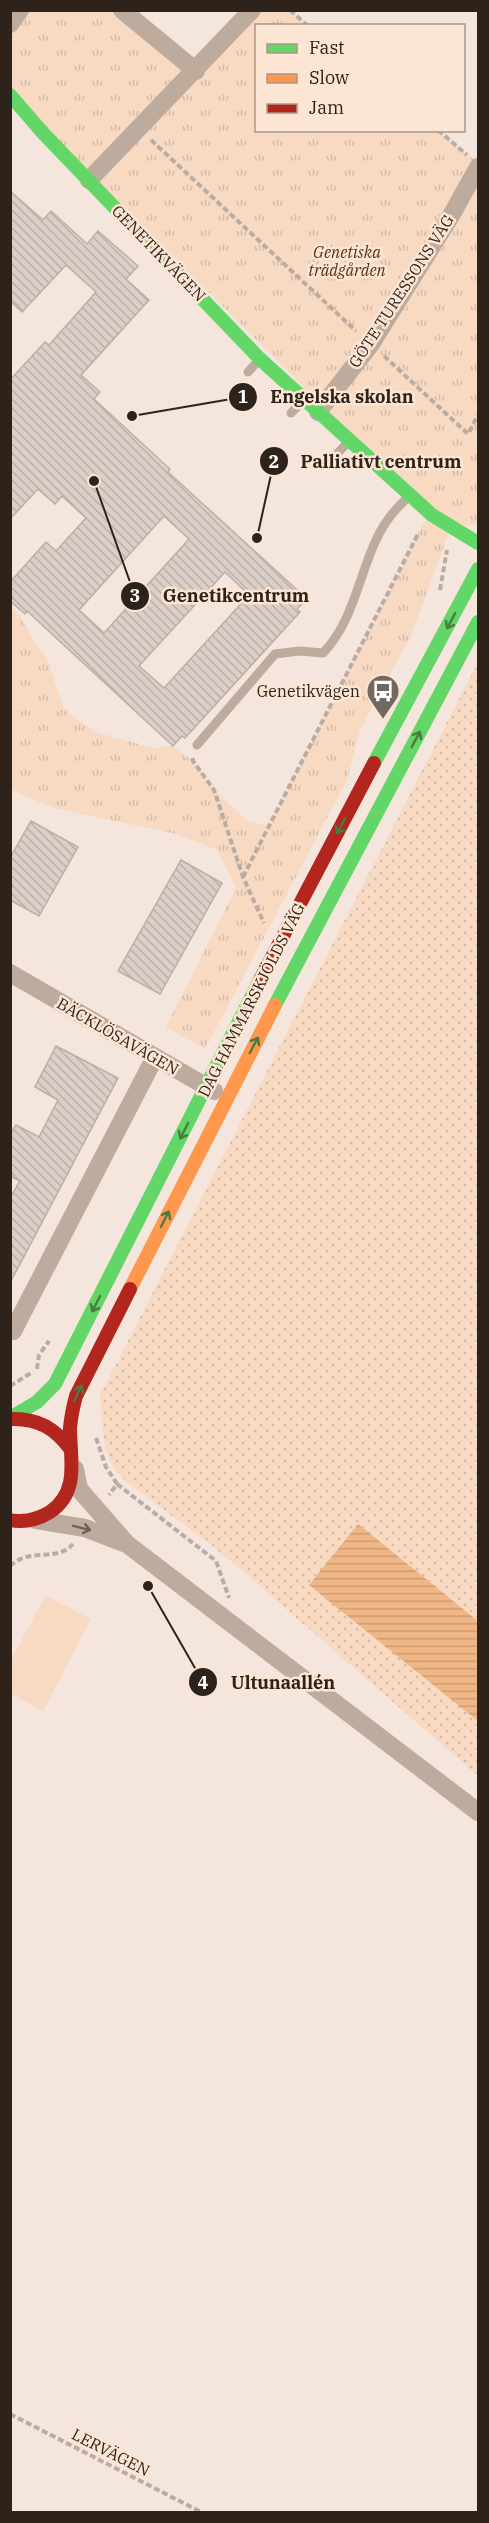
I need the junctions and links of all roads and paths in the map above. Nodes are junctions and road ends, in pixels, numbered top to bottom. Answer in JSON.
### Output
{"nodes":[{"id":1,"x":20,"y":10,"type":"edge"},
{"id":2,"x":122,"y":10,"type":"edge"},
{"id":3,"x":252,"y":10,"type":"edge"},
{"id":4,"x":290,"y":10,"type":"edge"},
{"id":5,"x":10,"y":24,"type":"edge"},
{"id":6,"x":306,"y":24,"type":"edge"},
{"id":7,"x":196,"y":71,"type":"junction"},
{"id":8,"x":10,"y":95,"type":"edge"},
{"id":9,"x":139,"y":130,"type":"junction"},
{"id":10,"x":440,"y":132,"type":"edge"},
{"id":11,"x":474,"y":162,"type":"edge"},
{"id":12,"x":89,"y":180,"type":"junction"},
{"id":13,"x":371,"y":344,"type":"junction"},
{"id":14,"x":260,"y":359,"type":"junction"},
{"id":15,"x":248,"y":372,"type":"dead end"},
{"id":16,"x":304,"y":399,"type":"junction"},
{"id":17,"x":318,"y":412,"type":"junction"},
{"id":18,"x":291,"y":413,"type":"dead end"},
{"id":19,"x":478,"y":415,"type":"edge"},
{"id":20,"x":350,"y":440,"type":"junction"},
{"id":21,"x":336,"y":455,"type":"dead end"},
{"id":22,"x":410,"y":495,"type":"junction"},
{"id":23,"x":432,"y":515,"type":"junction"},
{"id":24,"x":452,"y":527,"type":"junction"},
{"id":25,"x":478,"y":543,"type":"edge"},
{"id":26,"x":478,"y":569,"type":"edge"},
{"id":27,"x":440,"y":590,"type":"dead end"},
{"id":28,"x":478,"y":622,"type":"edge"},
{"id":29,"x":197,"y":745,"type":"joint"},
{"id":30,"x":243,"y":877,"type":"junction"},
{"id":31,"x":265,"y":925,"type":"dead end"},
{"id":32,"x":10,"y":973,"type":"edge"},
{"id":33,"x":155,"y":1057,"type":"junction"},
{"id":34,"x":206,"y":1087,"type":"junction"},
{"id":35,"x":226,"y":1098,"type":"junction"},
{"id":36,"x":10,"y":1331,"type":"edge"},
{"id":37,"x":37,"y":1370,"type":"dead end"},
{"id":38,"x":10,"y":1386,"type":"edge"},
{"id":39,"x":10,"y":1419,"type":"edge"},
{"id":40,"x":96,"y":1435,"type":"dead end"},
{"id":41,"x":73,"y":1459,"type":"junction"},
{"id":42,"x":117,"y":1484,"type":"junction"},
{"id":43,"x":98,"y":1510,"type":"junction"},
{"id":44,"x":10,"y":1520,"type":"edge"},
{"id":45,"x":31,"y":1521,"type":"junction"},
{"id":46,"x":85,"y":1528,"type":"junction"},
{"id":47,"x":10,"y":1535,"type":"edge"},
{"id":48,"x":126,"y":1544,"type":"junction"},
{"id":49,"x":10,"y":1566,"type":"edge"},
{"id":50,"x":231,"y":1604,"type":"dead end"},
{"id":51,"x":478,"y":1812,"type":"edge"},
{"id":52,"x":10,"y":2414,"type":"edge"},
{"id":53,"x":201,"y":2512,"type":"edge"}],
"edges":[{"from":1,"to":5,"type":"street"},
{"from":2,"to":7,"type":"street"},
{"from":3,"to":7,"type":"street"},
{"from":4,"to":6,"type":"path"},
{"from":7,"to":9,"type":"street"},
{"from":8,"to":12,"type":"main road","name":"GENETIKVÄGEN"},
{"from":9,"to":12,"type":"street"},
{"from":9,"to":13,"type":"path"},
{"from":10,"to":11,"type":"path"},
{"from":11,"to":13,"type":"street","name":"GÖTE TURESSONS VÄG"},
{"from":12,"to":14,"type":"main road","name":"GENETIKVÄGEN"},
{"from":13,"to":17,"type":"street","name":"GÖTE TURESSONS VÄG"},
{"from":13,"to":19,"type":"path"},
{"from":14,"to":15,"type":"lane"},
{"from":14,"to":16,"type":"main road","name":"GENETIKVÄGEN"},
{"from":16,"to":17,"type":"main road","name":"GENETIKVÄGEN"},
{"from":16,"to":18,"type":"lane"},
{"from":17,"to":20,"type":"main road","name":"GENETIKVÄGEN"},
{"from":20,"to":21,"type":"lane"},
{"from":20,"to":22,"type":"main road","name":"GENETIKVÄGEN"},
{"from":22,"to":23,"type":"main road","name":"GENETIKVÄGEN"},
{"from":22,"to":29,"type":"lane"},
{"from":23,"to":24,"type":"main road","name":"GENETIKVÄGEN"},
{"from":23,"to":30,"type":"path"},
{"from":24,"to":25,"type":"main road","name":"GENETIKVÄGEN"},
{"from":24,"to":27,"type":"path"},
{"from":26,"to":34,"type":"main road","name":"DAG HAMMARSKJÖLDS VÄG","one_way":true},
{"from":35,"to":28,"type":"main road","name":"DAG HAMMARSKJÖLDS VÄG","one_way":true},
{"from":29,"to":30,"type":"path"},
{"from":30,"to":31,"type":"path"},
{"from":32,"to":33,"type":"street","name":"BÄCKLÖSAVÄGEN"},
{"from":33,"to":34,"type":"street","name":"BÄCKLÖSAVÄGEN"},
{"from":33,"to":36,"type":"street"},
{"from":34,"to":35,"type":"street","name":"BÄCKLÖSAVÄGEN"},
{"from":34,"to":39,"type":"main road","name":"DAG HAMMARSKJÖLDS VÄG","one_way":true},
{"from":41,"to":35,"type":"main road","name":"DAG HAMMARSKJÖLDS VÄG","one_way":true},
{"from":37,"to":38,"type":"path"},
{"from":39,"to":41,"type":"main road","name":"DAG HAMMARSKJÖLDS VÄG"},
{"from":40,"to":42,"type":"path"},
{"from":41,"to":43,"type":"street"},
{"from":41,"to":45,"type":"main road","name":"DAG HAMMARSKJÖLDS VÄG"},
{"from":42,"to":43,"type":"path"},
{"from":42,"to":50,"type":"path"},
{"from":43,"to":48,"type":"street"},
{"from":44,"to":45,"type":"main road"},
{"from":45,"to":46,"type":"street","one_way":true},
{"from":45,"to":47,"type":"main road","name":"DAG HAMMARSKJÖLDS VÄG"},
{"from":46,"to":48,"type":"street"},
{"from":46,"to":49,"type":"path"},
{"from":48,"to":51,"type":"street"},
{"from":52,"to":53,"type":"path","name":"LERVÄGEN"}]}
